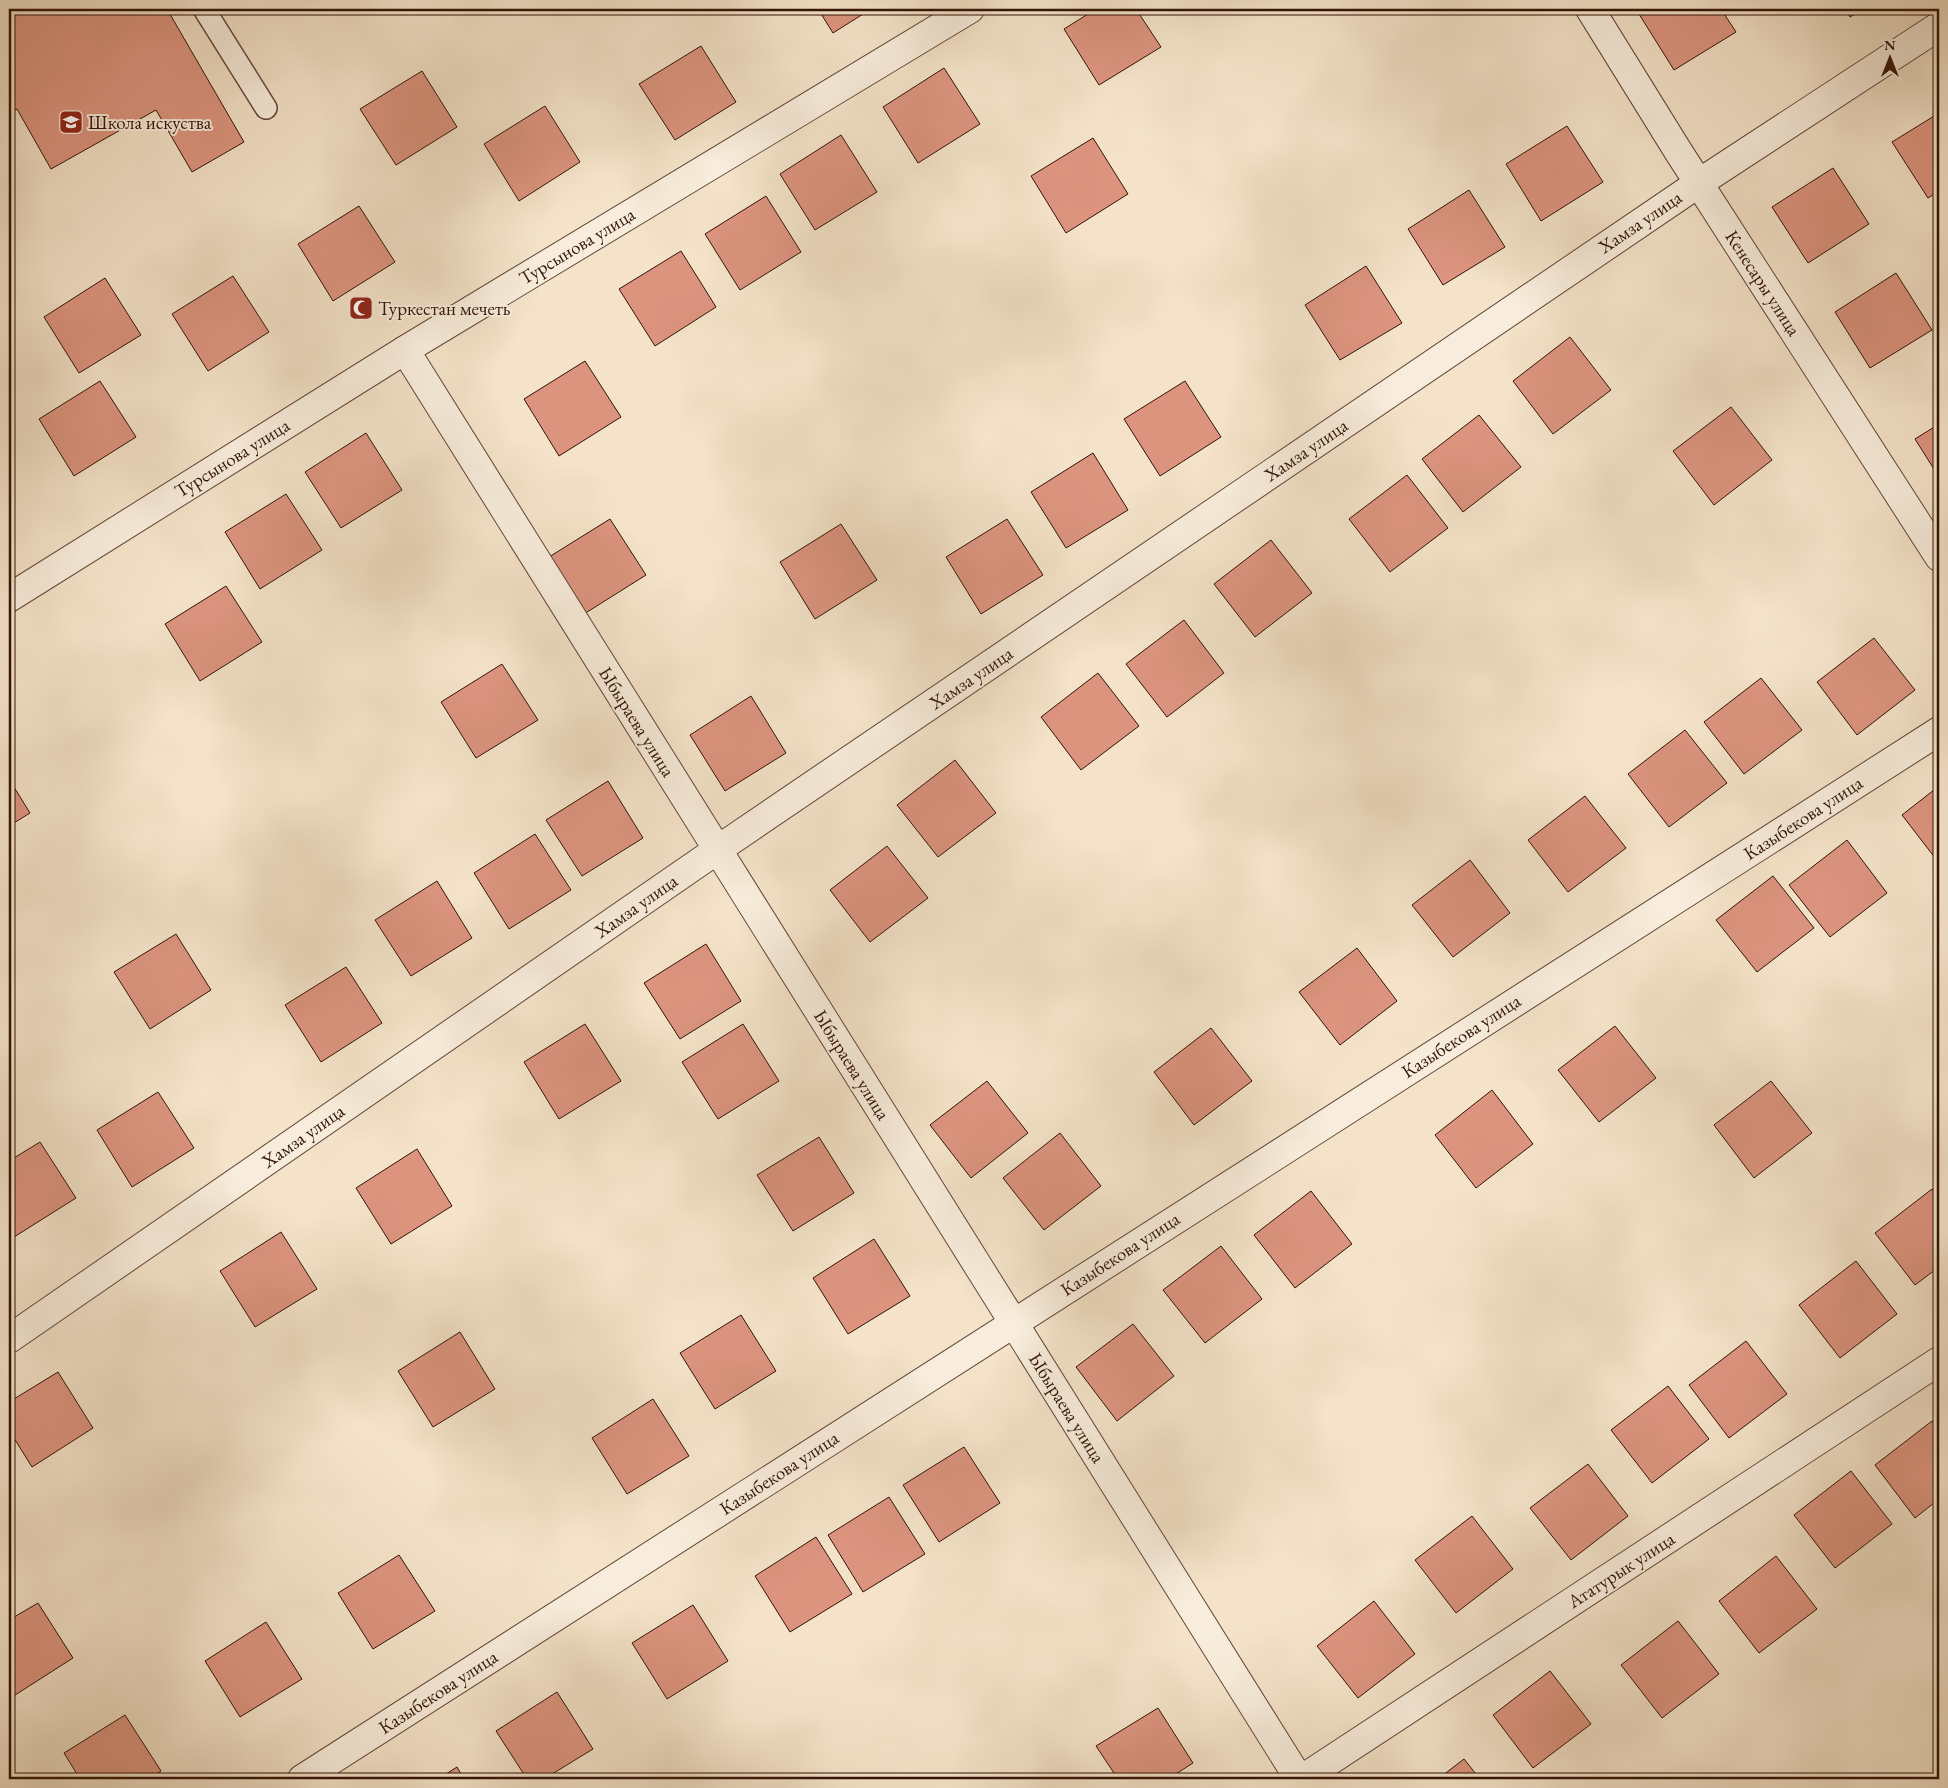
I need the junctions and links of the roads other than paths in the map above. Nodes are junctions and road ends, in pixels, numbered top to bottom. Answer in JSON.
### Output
{"nodes":[{"id":1,"x":204,"y":9,"type":"edge"},
{"id":2,"x":970,"y":9,"type":"edge"},
{"id":3,"x":1590,"y":9,"type":"edge"},
{"id":4,"x":1939,"y":26,"type":"edge"},
{"id":5,"x":266,"y":108,"type":"dead end"},
{"id":6,"x":1698,"y":183,"type":"junction"},
{"id":7,"x":405,"y":350,"type":"junction"},
{"id":8,"x":1939,"y":557,"type":"edge"},
{"id":9,"x":9,"y":598,"type":"edge"},
{"id":10,"x":1939,"y":731,"type":"edge"},
{"id":11,"x":717,"y":850,"type":"junction"},
{"id":12,"x":1013,"y":1322,"type":"junction"},
{"id":13,"x":9,"y":1339,"type":"edge"},
{"id":14,"x":1939,"y":1361,"type":"edge"},
{"id":15,"x":302,"y":1779,"type":"edge"},
{"id":16,"x":1301,"y":1779,"type":"edge"}],
"edges":[{"from":1,"to":5,"type":"lane"},
{"from":2,"to":7,"type":"street","name":"Турсынова улица"},
{"from":3,"to":6,"type":"street","name":"Кенесары улица"},
{"from":4,"to":6,"type":"street","name":"Хамза улица"},
{"from":6,"to":8,"type":"street","name":"Кенесары улица"},
{"from":6,"to":11,"type":"street","name":"Хамза улица"},
{"from":7,"to":9,"type":"street","name":"Турсынова улица"},
{"from":7,"to":11,"type":"street","name":"Ыбыраева улица"},
{"from":10,"to":12,"type":"street","name":"Казыбекова улица"},
{"from":11,"to":12,"type":"street","name":"Ыбыраева улица"},
{"from":11,"to":13,"type":"street","name":"Хамза улица"},
{"from":12,"to":15,"type":"street","name":"Казыбекова улица"},
{"from":12,"to":16,"type":"street","name":"Ыбыраева улица"},
{"from":14,"to":16,"type":"street","name":"Ататурык улица"}]}
